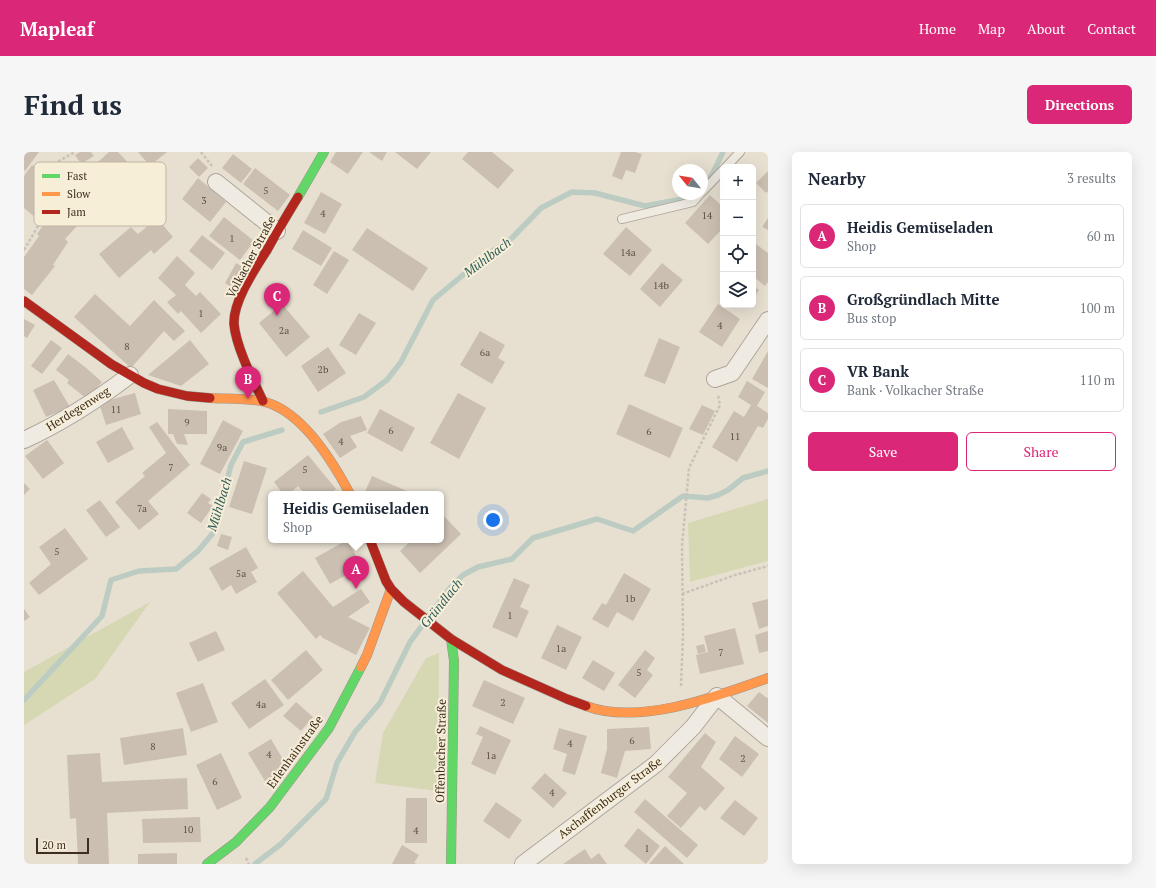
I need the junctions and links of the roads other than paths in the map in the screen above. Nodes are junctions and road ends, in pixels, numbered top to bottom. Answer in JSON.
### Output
{"nodes":[{"id":1,"x":324,"y":152,"type":"edge"},
{"id":2,"x":740,"y":152,"type":"edge"},
{"id":3,"x":729,"y":164,"type":"edge"},
{"id":4,"x":720,"y":173,"type":"edge"},
{"id":5,"x":216,"y":182,"type":"dead end"},
{"id":6,"x":708,"y":186,"type":"edge"},
{"id":7,"x":694,"y":200,"type":"edge"},
{"id":8,"x":622,"y":219,"type":"dead end"},
{"id":9,"x":278,"y":231,"type":"junction"},
{"id":10,"x":24,"y":301,"type":"edge"},
{"id":11,"x":768,"y":320,"type":"edge"},
{"id":12,"x":130,"y":376,"type":"junction"},
{"id":13,"x":715,"y":379,"type":"road end"},
{"id":14,"x":264,"y":401,"type":"junction"},
{"id":15,"x":24,"y":440,"type":"edge"},
{"id":16,"x":348,"y":491,"type":"edge"},
{"id":17,"x":371,"y":543,"type":"edge"},
{"id":18,"x":391,"y":589,"type":"junction"},
{"id":19,"x":451,"y":639,"type":"junction"},
{"id":20,"x":768,"y":678,"type":"edge"},
{"id":21,"x":716,"y":696,"type":"junction"},
{"id":22,"x":680,"y":706,"type":"junction"},
{"id":23,"x":693,"y":727,"type":"junction"},
{"id":24,"x":768,"y":738,"type":"edge"},
{"id":25,"x":207,"y":864,"type":"edge"},
{"id":26,"x":451,"y":864,"type":"edge"},
{"id":27,"x":523,"y":864,"type":"edge"}],
"edges":[{"from":1,"to":9,"type":"street","name":"Volkacher Straße"},
{"from":2,"to":3,"type":"lane"},
{"from":4,"to":6,"type":"lane"},
{"from":5,"to":9,"type":"street"},
{"from":7,"to":8,"type":"lane"},
{"from":9,"to":14,"type":"street","name":"Volkacher Straße"},
{"from":10,"to":12,"type":"street"},
{"from":11,"to":13,"type":"street"},
{"from":12,"to":14,"type":"street"},
{"from":12,"to":15,"type":"street","name":"Herdegenweg"},
{"from":14,"to":16,"type":"street"},
{"from":17,"to":18,"type":"street"},
{"from":18,"to":19,"type":"street"},
{"from":18,"to":25,"type":"street","name":"Erlenhainstraße"},
{"from":19,"to":22,"type":"street"},
{"from":19,"to":26,"type":"street","name":"Offenbacher Straße"},
{"from":20,"to":21,"type":"street"},
{"from":21,"to":22,"type":"street"},
{"from":21,"to":23,"type":"street","name":"Aschaffenburger Straße"},
{"from":21,"to":24,"type":"street"},
{"from":22,"to":23,"type":"street"},
{"from":23,"to":27,"type":"street","name":"Aschaffenburger Straße"}]}
